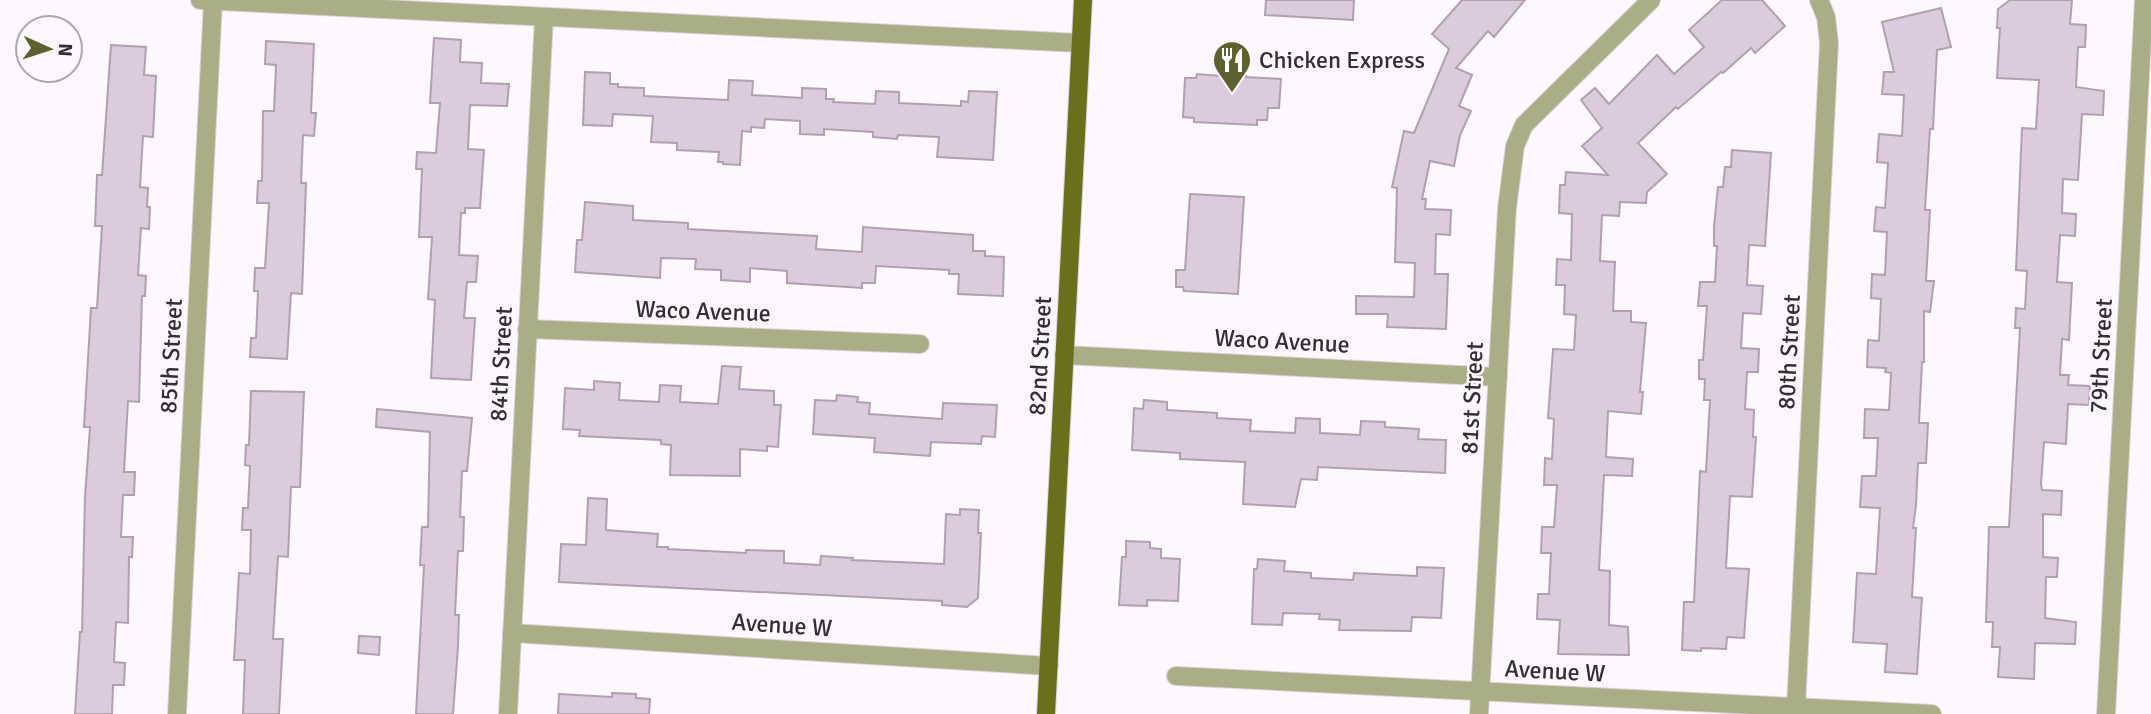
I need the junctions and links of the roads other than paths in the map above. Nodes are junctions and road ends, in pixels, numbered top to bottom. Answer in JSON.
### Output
{"nodes":[{"id":1,"x":200,"y":0,"type":"edge"},
{"id":2,"x":1083,"y":0,"type":"edge"},
{"id":3,"x":1651,"y":0,"type":"edge"},
{"id":4,"x":1819,"y":0,"type":"edge"},
{"id":5,"x":2144,"y":0,"type":"edge"},
{"id":6,"x":213,"y":1,"type":"edge"},
{"id":7,"x":544,"y":17,"type":"junction"},
{"id":8,"x":1080,"y":43,"type":"junction"},
{"id":9,"x":527,"y":329,"type":"junction"},
{"id":10,"x":920,"y":344,"type":"dead end"},
{"id":11,"x":1065,"y":355,"type":"junction"},
{"id":12,"x":1498,"y":377,"type":"junction"},
{"id":13,"x":512,"y":634,"type":"junction"},
{"id":14,"x":1049,"y":666,"type":"junction"},
{"id":15,"x":1177,"y":676,"type":"dead end"},
{"id":16,"x":1480,"y":692,"type":"junction"},
{"id":17,"x":1796,"y":708,"type":"junction"},
{"id":18,"x":177,"y":714,"type":"edge"},
{"id":19,"x":508,"y":714,"type":"edge"},
{"id":20,"x":1046,"y":714,"type":"edge"},
{"id":21,"x":1479,"y":714,"type":"edge"},
{"id":22,"x":1932,"y":714,"type":"edge"},
{"id":23,"x":2106,"y":714,"type":"edge"}],
"edges":[{"from":1,"to":6,"type":"street"},
{"from":2,"to":8,"type":"main road","name":"82nd Street"},
{"from":3,"to":12,"type":"street","name":"81st Street"},
{"from":4,"to":17,"type":"street","name":"80th Street"},
{"from":5,"to":23,"type":"street","name":"79th Street"},
{"from":6,"to":7,"type":"street"},
{"from":6,"to":18,"type":"street","name":"85th Street"},
{"from":7,"to":8,"type":"street"},
{"from":7,"to":9,"type":"street","name":"84th Street"},
{"from":8,"to":11,"type":"main road","name":"82nd Street"},
{"from":9,"to":10,"type":"street","name":"Waco Avenue"},
{"from":9,"to":13,"type":"street","name":"84th Street"},
{"from":11,"to":12,"type":"street","name":"Waco Avenue"},
{"from":11,"to":14,"type":"main road","name":"82nd Street"},
{"from":12,"to":16,"type":"street","name":"81st Street"},
{"from":13,"to":14,"type":"street","name":"Avenue W"},
{"from":13,"to":19,"type":"street","name":"84th Street"},
{"from":14,"to":20,"type":"main road","name":"82nd Street"},
{"from":15,"to":16,"type":"street","name":"Avenue W"},
{"from":16,"to":17,"type":"street","name":"Avenue W"},
{"from":16,"to":21,"type":"street","name":"81st Street"},
{"from":17,"to":22,"type":"street","name":"Avenue W"}]}
